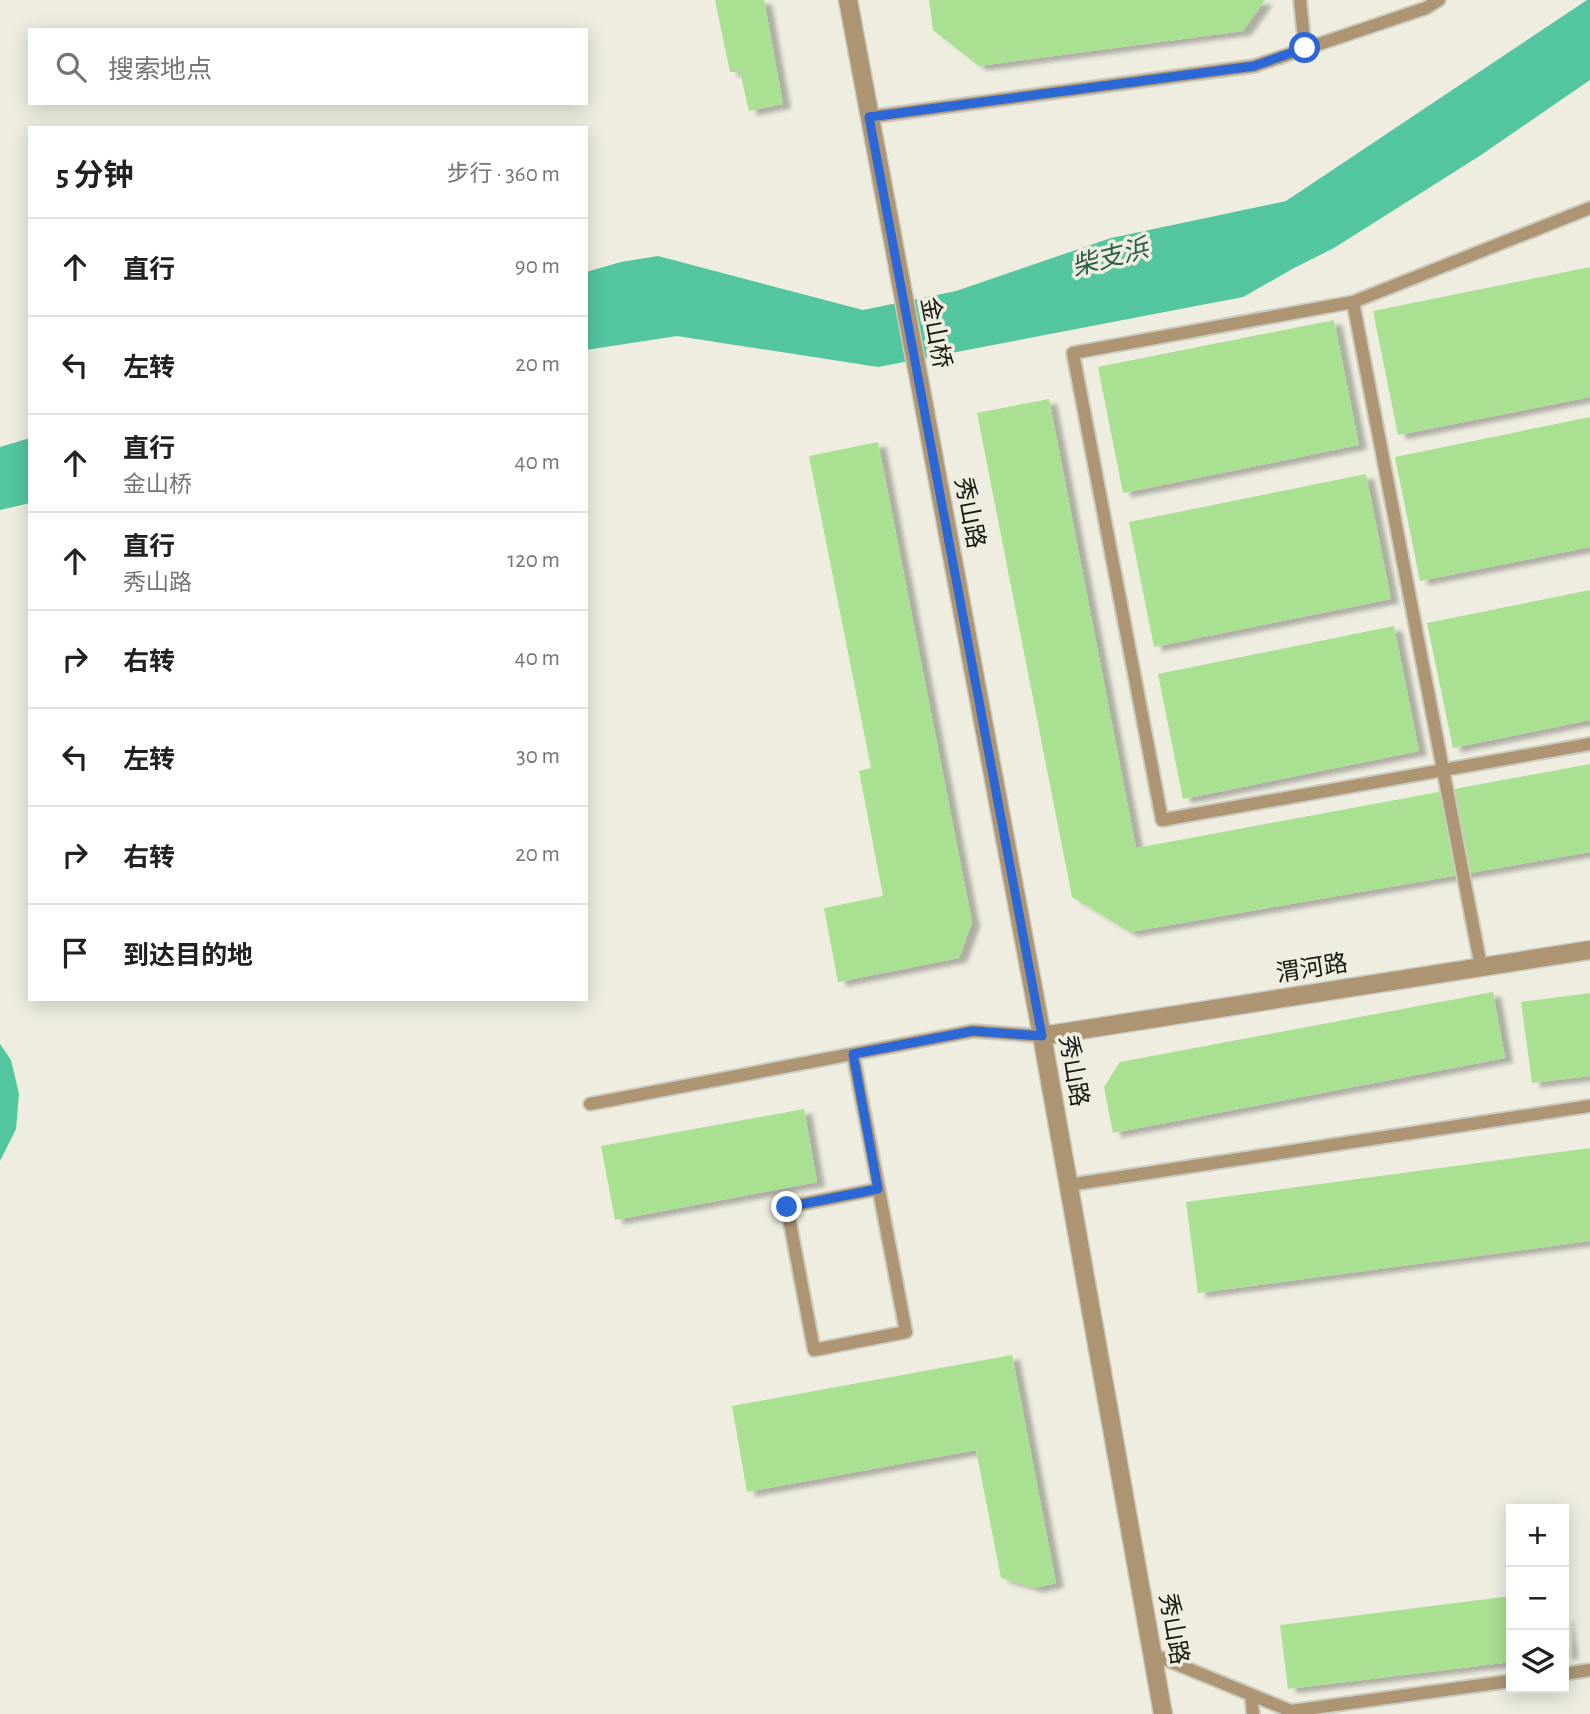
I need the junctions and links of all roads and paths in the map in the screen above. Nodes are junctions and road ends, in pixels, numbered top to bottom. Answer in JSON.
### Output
{"nodes":[{"id":1,"x":848,"y":0,"type":"edge"},
{"id":2,"x":1300,"y":0,"type":"edge"},
{"id":3,"x":1439,"y":0,"type":"edge"},
{"id":4,"x":1305,"y":48,"type":"junction"},
{"id":5,"x":869,"y":117,"type":"junction"},
{"id":6,"x":1590,"y":208,"type":"edge"},
{"id":7,"x":1353,"y":302,"type":"junction"},
{"id":8,"x":930,"y":437,"type":"joint"},
{"id":9,"x":1590,"y":744,"type":"edge"},
{"id":10,"x":1444,"y":770,"type":"junction"},
{"id":11,"x":1590,"y":950,"type":"edge"},
{"id":12,"x":1482,"y":967,"type":"junction"},
{"id":13,"x":1042,"y":1036,"type":"junction"},
{"id":14,"x":853,"y":1054,"type":"junction"},
{"id":15,"x":590,"y":1104,"type":"dead end"},
{"id":16,"x":1590,"y":1106,"type":"edge"},
{"id":17,"x":1068,"y":1185,"type":"junction"},
{"id":18,"x":878,"y":1189,"type":"junction"},
{"id":19,"x":1152,"y":1654,"type":"junction"},
{"id":20,"x":1590,"y":1670,"type":"edge"},
{"id":21,"x":1569,"y":1673,"type":"edge"},
{"id":22,"x":1506,"y":1682,"type":"edge"},
{"id":23,"x":1251,"y":1695,"type":"junction"},
{"id":24,"x":1163,"y":1714,"type":"edge"},
{"id":25,"x":1253,"y":1714,"type":"edge"}],
"edges":[{"from":1,"to":5,"type":"street","name":"金山桥"},
{"from":2,"to":4,"type":"lane"},
{"from":3,"to":4,"type":"lane"},
{"from":4,"to":5,"type":"lane"},
{"from":5,"to":8,"type":"street","name":"金山桥"},
{"from":6,"to":7,"type":"lane"},
{"from":7,"to":10,"type":"lane"},
{"from":7,"to":10,"type":"lane"},
{"from":8,"to":13,"type":"street","name":"秀山路"},
{"from":9,"to":10,"type":"lane"},
{"from":10,"to":12,"type":"lane"},
{"from":11,"to":12,"type":"street","name":"渭河路"},
{"from":12,"to":13,"type":"street","name":"渭河路"},
{"from":13,"to":14,"type":"lane"},
{"from":13,"to":17,"type":"street","name":"秀山路"},
{"from":14,"to":15,"type":"lane"},
{"from":14,"to":18,"type":"lane"},
{"from":16,"to":17,"type":"lane"},
{"from":17,"to":19,"type":"street","name":"秀山路"},
{"from":18,"to":18,"type":"lane"},
{"from":19,"to":23,"type":"lane"},
{"from":19,"to":24,"type":"street","name":"秀山路"},
{"from":20,"to":21,"type":"lane"},
{"from":22,"to":23,"type":"lane"},
{"from":23,"to":25,"type":"lane"}]}
